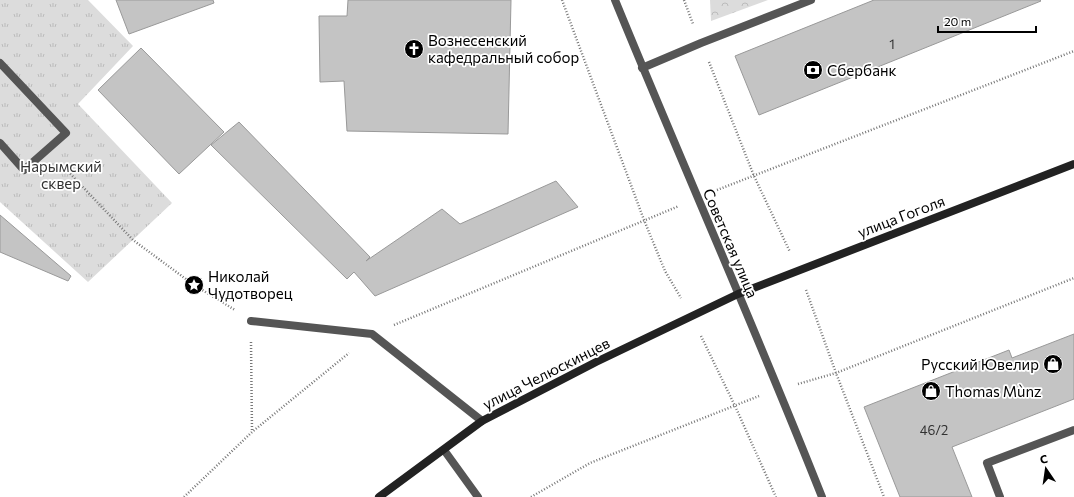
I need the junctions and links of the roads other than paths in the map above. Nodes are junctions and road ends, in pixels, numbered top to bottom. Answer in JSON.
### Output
{"nodes":[{"id":1,"x":615,"y":0,"type":"edge"},
{"id":2,"x":811,"y":0,"type":"edge"},
{"id":3,"x":0,"y":63,"type":"edge"},
{"id":4,"x":642,"y":68,"type":"junction"},
{"id":5,"x":0,"y":143,"type":"edge"},
{"id":6,"x":1074,"y":164,"type":"edge"},
{"id":7,"x":738,"y":294,"type":"junction"},
{"id":8,"x":251,"y":321,"type":"road end"},
{"id":9,"x":482,"y":421,"type":"junction"},
{"id":10,"x":1074,"y":430,"type":"edge"},
{"id":11,"x":444,"y":450,"type":"junction"},
{"id":12,"x":379,"y":497,"type":"edge"},
{"id":13,"x":478,"y":497,"type":"edge"},
{"id":14,"x":822,"y":497,"type":"edge"},
{"id":15,"x":1000,"y":497,"type":"edge"}],
"edges":[{"from":1,"to":4,"type":"street","name":"Советская улица"},
{"from":2,"to":4,"type":"street"},
{"from":3,"to":5,"type":"street"},
{"from":4,"to":7,"type":"street","name":"Советская улица"},
{"from":6,"to":7,"type":"main road","name":"улица Гоголя"},
{"from":7,"to":9,"type":"main road","name":"улица Челюскинцев"},
{"from":7,"to":14,"type":"street","name":"Советская улица"},
{"from":8,"to":9,"type":"street"},
{"from":9,"to":11,"type":"main road","name":"улица Челюскинцев"},
{"from":10,"to":15,"type":"street"},
{"from":11,"to":12,"type":"main road","name":"улица Челюскинцев"},
{"from":11,"to":13,"type":"street"}]}
